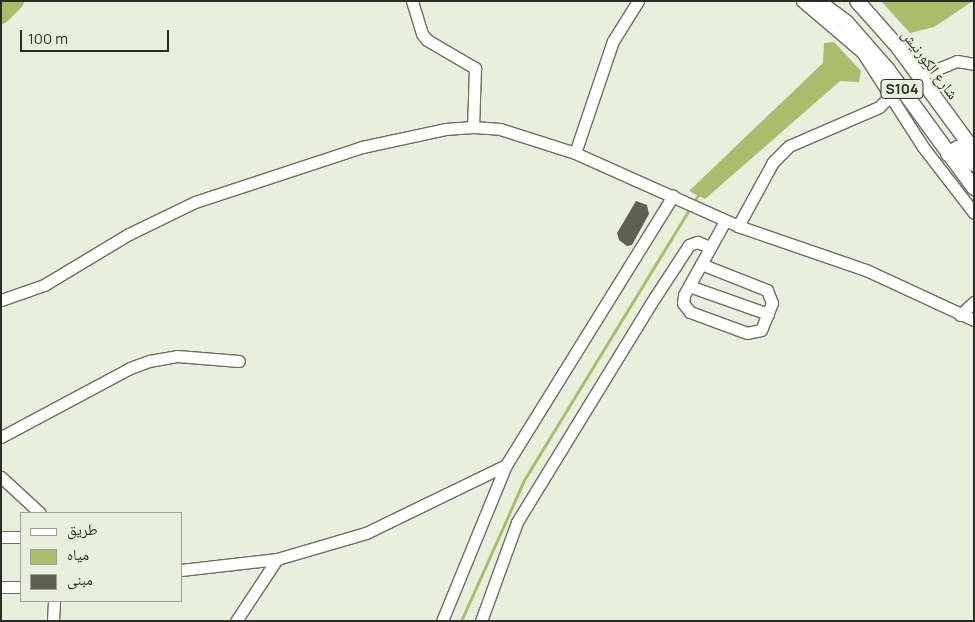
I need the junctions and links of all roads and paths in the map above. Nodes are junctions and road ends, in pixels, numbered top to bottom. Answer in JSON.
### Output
{"nodes":[{"id":1,"x":412,"y":1,"type":"edge"},
{"id":2,"x":638,"y":1,"type":"edge"},
{"id":3,"x":802,"y":1,"type":"edge"},
{"id":4,"x":818,"y":1,"type":"edge"},
{"id":5,"x":857,"y":1,"type":"edge"},
{"id":6,"x":974,"y":64,"type":"edge"},
{"id":7,"x":888,"y":70,"type":"junction"},
{"id":8,"x":920,"y":76,"type":"junction"},
{"id":9,"x":888,"y":90,"type":"junction"},
{"id":10,"x":880,"y":107,"type":"junction"},
{"id":11,"x":898,"y":107,"type":"junction"},
{"id":12,"x":915,"y":107,"type":"junction"},
{"id":13,"x":473,"y":127,"type":"junction"},
{"id":14,"x":974,"y":151,"type":"edge"},
{"id":15,"x":575,"y":153,"type":"junction"},
{"id":16,"x":948,"y":154,"type":"junction"},
{"id":17,"x":974,"y":164,"type":"edge"},
{"id":18,"x":974,"y":188,"type":"edge"},
{"id":19,"x":673,"y":196,"type":"junction"},
{"id":20,"x":974,"y":213,"type":"edge"},
{"id":21,"x":725,"y":221,"type":"junction"},
{"id":22,"x":738,"y":226,"type":"junction"},
{"id":23,"x":710,"y":247,"type":"junction"},
{"id":24,"x":701,"y":264,"type":"junction"},
{"id":25,"x":689,"y":286,"type":"junction"},
{"id":26,"x":1,"y":300,"type":"edge"},
{"id":27,"x":974,"y":302,"type":"edge"},
{"id":28,"x":768,"y":314,"type":"junction"},
{"id":29,"x":960,"y":315,"type":"junction"},
{"id":30,"x":974,"y":320,"type":"edge"},
{"id":31,"x":239,"y":360,"type":"dead end"},
{"id":32,"x":1,"y":437,"type":"edge"},
{"id":33,"x":506,"y":465,"type":"junction"},
{"id":34,"x":1,"y":478,"type":"edge"},
{"id":35,"x":39,"y":512,"type":"edge"},
{"id":36,"x":1,"y":537,"type":"edge"},
{"id":37,"x":20,"y":537,"type":"edge"},
{"id":38,"x":277,"y":559,"type":"junction"},
{"id":39,"x":182,"y":570,"type":"edge"},
{"id":40,"x":1,"y":587,"type":"edge"},
{"id":41,"x":20,"y":587,"type":"edge"},
{"id":42,"x":54,"y":602,"type":"edge"},
{"id":43,"x":53,"y":621,"type":"edge"},
{"id":44,"x":236,"y":621,"type":"edge"},
{"id":45,"x":442,"y":621,"type":"edge"},
{"id":46,"x":481,"y":621,"type":"edge"}],
"edges":[{"from":1,"to":13,"type":"street"},
{"from":2,"to":15,"type":"street"},
{"from":3,"to":9,"type":"street"},
{"from":4,"to":7,"type":"main road","number":"S104"},
{"from":5,"to":8,"type":"main road","name":"شارع الكورنيش","number":"S104"},
{"from":6,"to":8,"type":"street"},
{"from":7,"to":9,"type":"street"},
{"from":7,"to":12,"type":"main road","number":"S104"},
{"from":8,"to":14,"type":"main road","name":"شارع الكورنيش","number":"S104"},
{"from":9,"to":10,"type":"street"},
{"from":9,"to":11,"type":"street"},
{"from":10,"to":11,"type":"street"},
{"from":10,"to":22,"type":"street"},
{"from":11,"to":12,"type":"street"},
{"from":11,"to":20,"type":"street"},
{"from":12,"to":16,"type":"main road","number":"S104"},
{"from":13,"to":15,"type":"street"},
{"from":13,"to":26,"type":"street"},
{"from":15,"to":19,"type":"street"},
{"from":16,"to":17,"type":"main road"},
{"from":16,"to":18,"type":"main road","number":"S104"},
{"from":19,"to":21,"type":"street"},
{"from":19,"to":33,"type":"street"},
{"from":21,"to":22,"type":"street"},
{"from":21,"to":23,"type":"street"},
{"from":22,"to":29,"type":"street"},
{"from":23,"to":24,"type":"street"},
{"from":23,"to":46,"type":"street"},
{"from":24,"to":25,"type":"street"},
{"from":24,"to":28,"type":"street"},
{"from":25,"to":28,"type":"street"},
{"from":25,"to":28,"type":"street"},
{"from":27,"to":29,"type":"street"},
{"from":29,"to":30,"type":"street"},
{"from":31,"to":32,"type":"street"},
{"from":33,"to":38,"type":"street"},
{"from":33,"to":45,"type":"street"},
{"from":34,"to":35,"type":"street"},
{"from":36,"to":37,"type":"street"},
{"from":38,"to":39,"type":"street"},
{"from":38,"to":44,"type":"street"},
{"from":40,"to":41,"type":"street"},
{"from":42,"to":43,"type":"street"}]}
